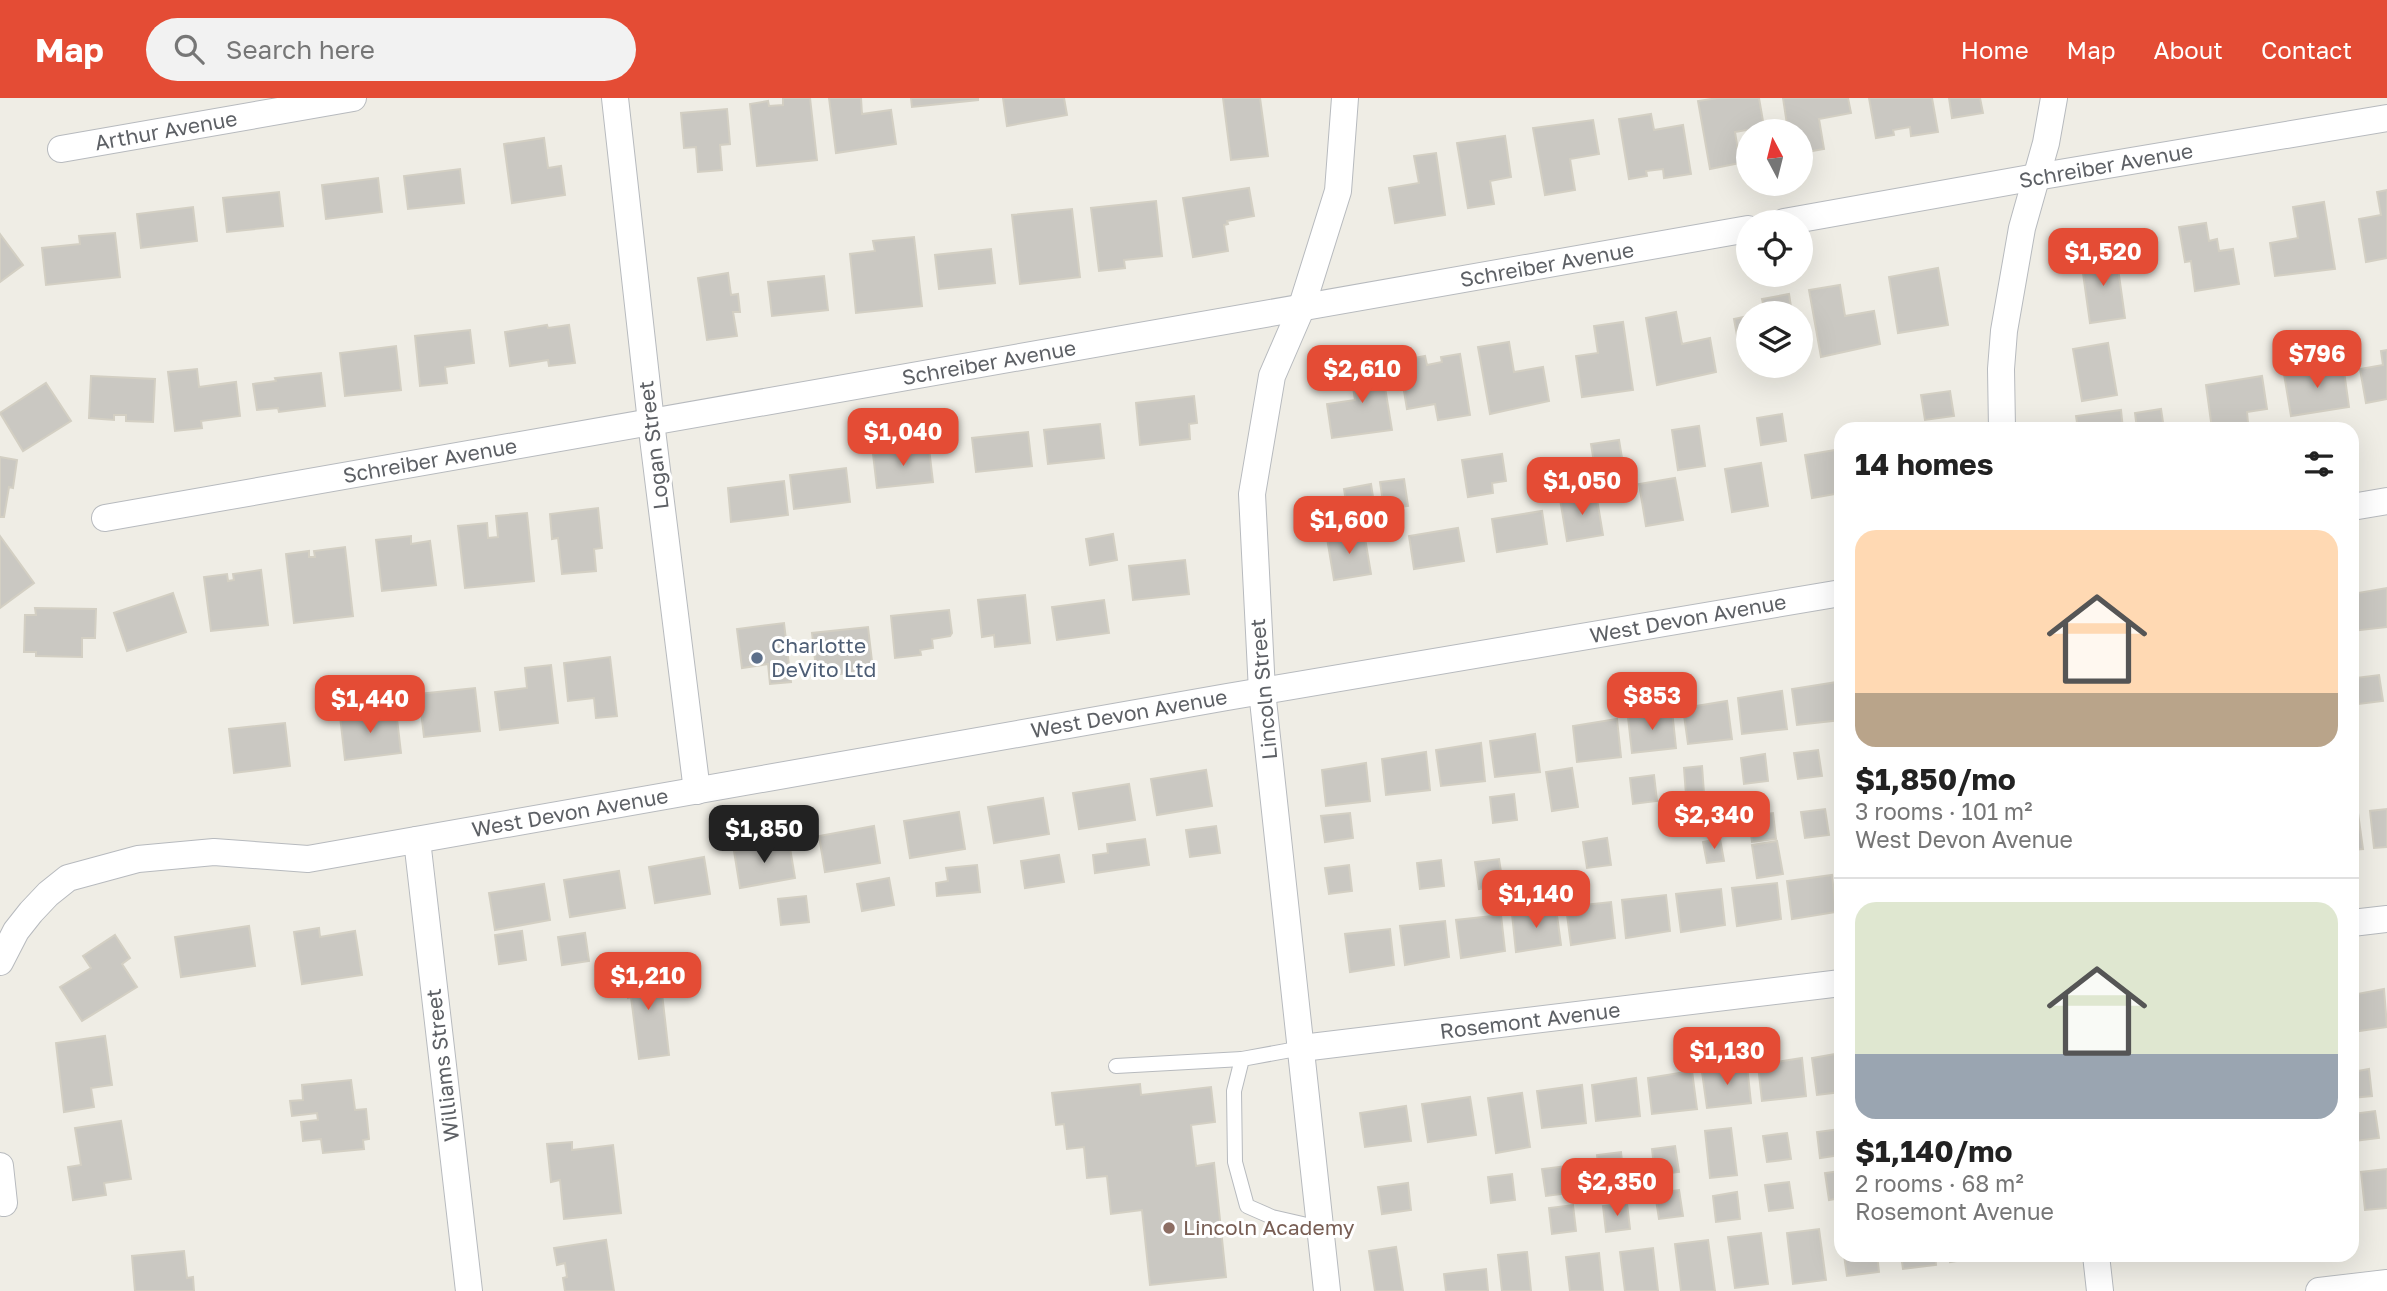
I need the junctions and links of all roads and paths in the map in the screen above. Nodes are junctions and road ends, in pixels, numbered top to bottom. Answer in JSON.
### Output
{"nodes":[{"id":1,"x":353,"y":98,"type":"edge"},
{"id":2,"x":615,"y":98,"type":"edge"},
{"id":3,"x":1345,"y":98,"type":"edge"},
{"id":4,"x":2054,"y":98,"type":"edge"},
{"id":5,"x":246,"y":107,"type":"edge"},
{"id":6,"x":2387,"y":118,"type":"edge"},
{"id":7,"x":61,"y":149,"type":"dead end"},
{"id":8,"x":2036,"y":177,"type":"junction"},
{"id":9,"x":1813,"y":217,"type":"edge"},
{"id":10,"x":1736,"y":231,"type":"edge"},
{"id":11,"x":1301,"y":309,"type":"junction"},
{"id":12,"x":651,"y":422,"type":"junction"},
{"id":13,"x":2002,"y":422,"type":"edge"},
{"id":14,"x":2387,"y":501,"type":"edge"},
{"id":15,"x":2359,"y":506,"type":"edge"},
{"id":16,"x":105,"y":518,"type":"dead end"},
{"id":17,"x":1834,"y":594,"type":"edge"},
{"id":18,"x":1262,"y":691,"type":"junction"},
{"id":19,"x":697,"y":791,"type":"junction"},
{"id":20,"x":417,"y":840,"type":"junction"},
{"id":21,"x":2387,"y":919,"type":"edge"},
{"id":22,"x":2359,"y":922,"type":"edge"},
{"id":23,"x":0,"y":962,"type":"edge"},
{"id":24,"x":1834,"y":985,"type":"edge"},
{"id":25,"x":1302,"y":1048,"type":"junction"},
{"id":26,"x":1242,"y":1059,"type":"junction"},
{"id":27,"x":1115,"y":1066,"type":"dead end"},
{"id":28,"x":0,"y":1166,"type":"edge"},
{"id":29,"x":4,"y":1203,"type":"dead end"},
{"id":30,"x":1320,"y":1228,"type":"junction"},
{"id":31,"x":2096,"y":1262,"type":"edge"},
{"id":32,"x":2387,"y":1283,"type":"edge"},
{"id":33,"x":469,"y":1291,"type":"edge"},
{"id":34,"x":1327,"y":1291,"type":"edge"},
{"id":35,"x":2100,"y":1291,"type":"edge"},
{"id":36,"x":2319,"y":1291,"type":"edge"}],
"edges":[{"from":1,"to":5,"type":"street","name":"Arthur Avenue"},
{"from":2,"to":12,"type":"street","name":"Logan Street"},
{"from":3,"to":11,"type":"street","name":"Lincoln Street"},
{"from":4,"to":8,"type":"street"},
{"from":5,"to":7,"type":"street","name":"Arthur Avenue"},
{"from":6,"to":8,"type":"street","name":"Schreiber Avenue"},
{"from":8,"to":9,"type":"street","name":"Schreiber Avenue"},
{"from":8,"to":13,"type":"street"},
{"from":10,"to":11,"type":"street","name":"Schreiber Avenue"},
{"from":11,"to":12,"type":"street","name":"Schreiber Avenue"},
{"from":11,"to":18,"type":"street","name":"Lincoln Street"},
{"from":12,"to":16,"type":"street","name":"Schreiber Avenue"},
{"from":12,"to":19,"type":"street","name":"Logan Street"},
{"from":14,"to":15,"type":"street"},
{"from":17,"to":18,"type":"street","name":"West Devon Avenue"},
{"from":18,"to":19,"type":"street","name":"West Devon Avenue"},
{"from":18,"to":25,"type":"street","name":"Lincoln Street"},
{"from":19,"to":20,"type":"street","name":"West Devon Avenue"},
{"from":20,"to":23,"type":"street","name":"West Devon Avenue"},
{"from":20,"to":33,"type":"street","name":"Williams Street"},
{"from":21,"to":22,"type":"street"},
{"from":24,"to":25,"type":"street","name":"Rosemont Avenue"},
{"from":25,"to":26,"type":"lane"},
{"from":25,"to":30,"type":"street","name":"Lincoln Street"},
{"from":26,"to":27,"type":"lane"},
{"from":26,"to":30,"type":"lane"},
{"from":28,"to":29,"type":"street"},
{"from":30,"to":34,"type":"street","name":"Lincoln Street"},
{"from":31,"to":35,"type":"street"},
{"from":32,"to":36,"type":"street"}]}
